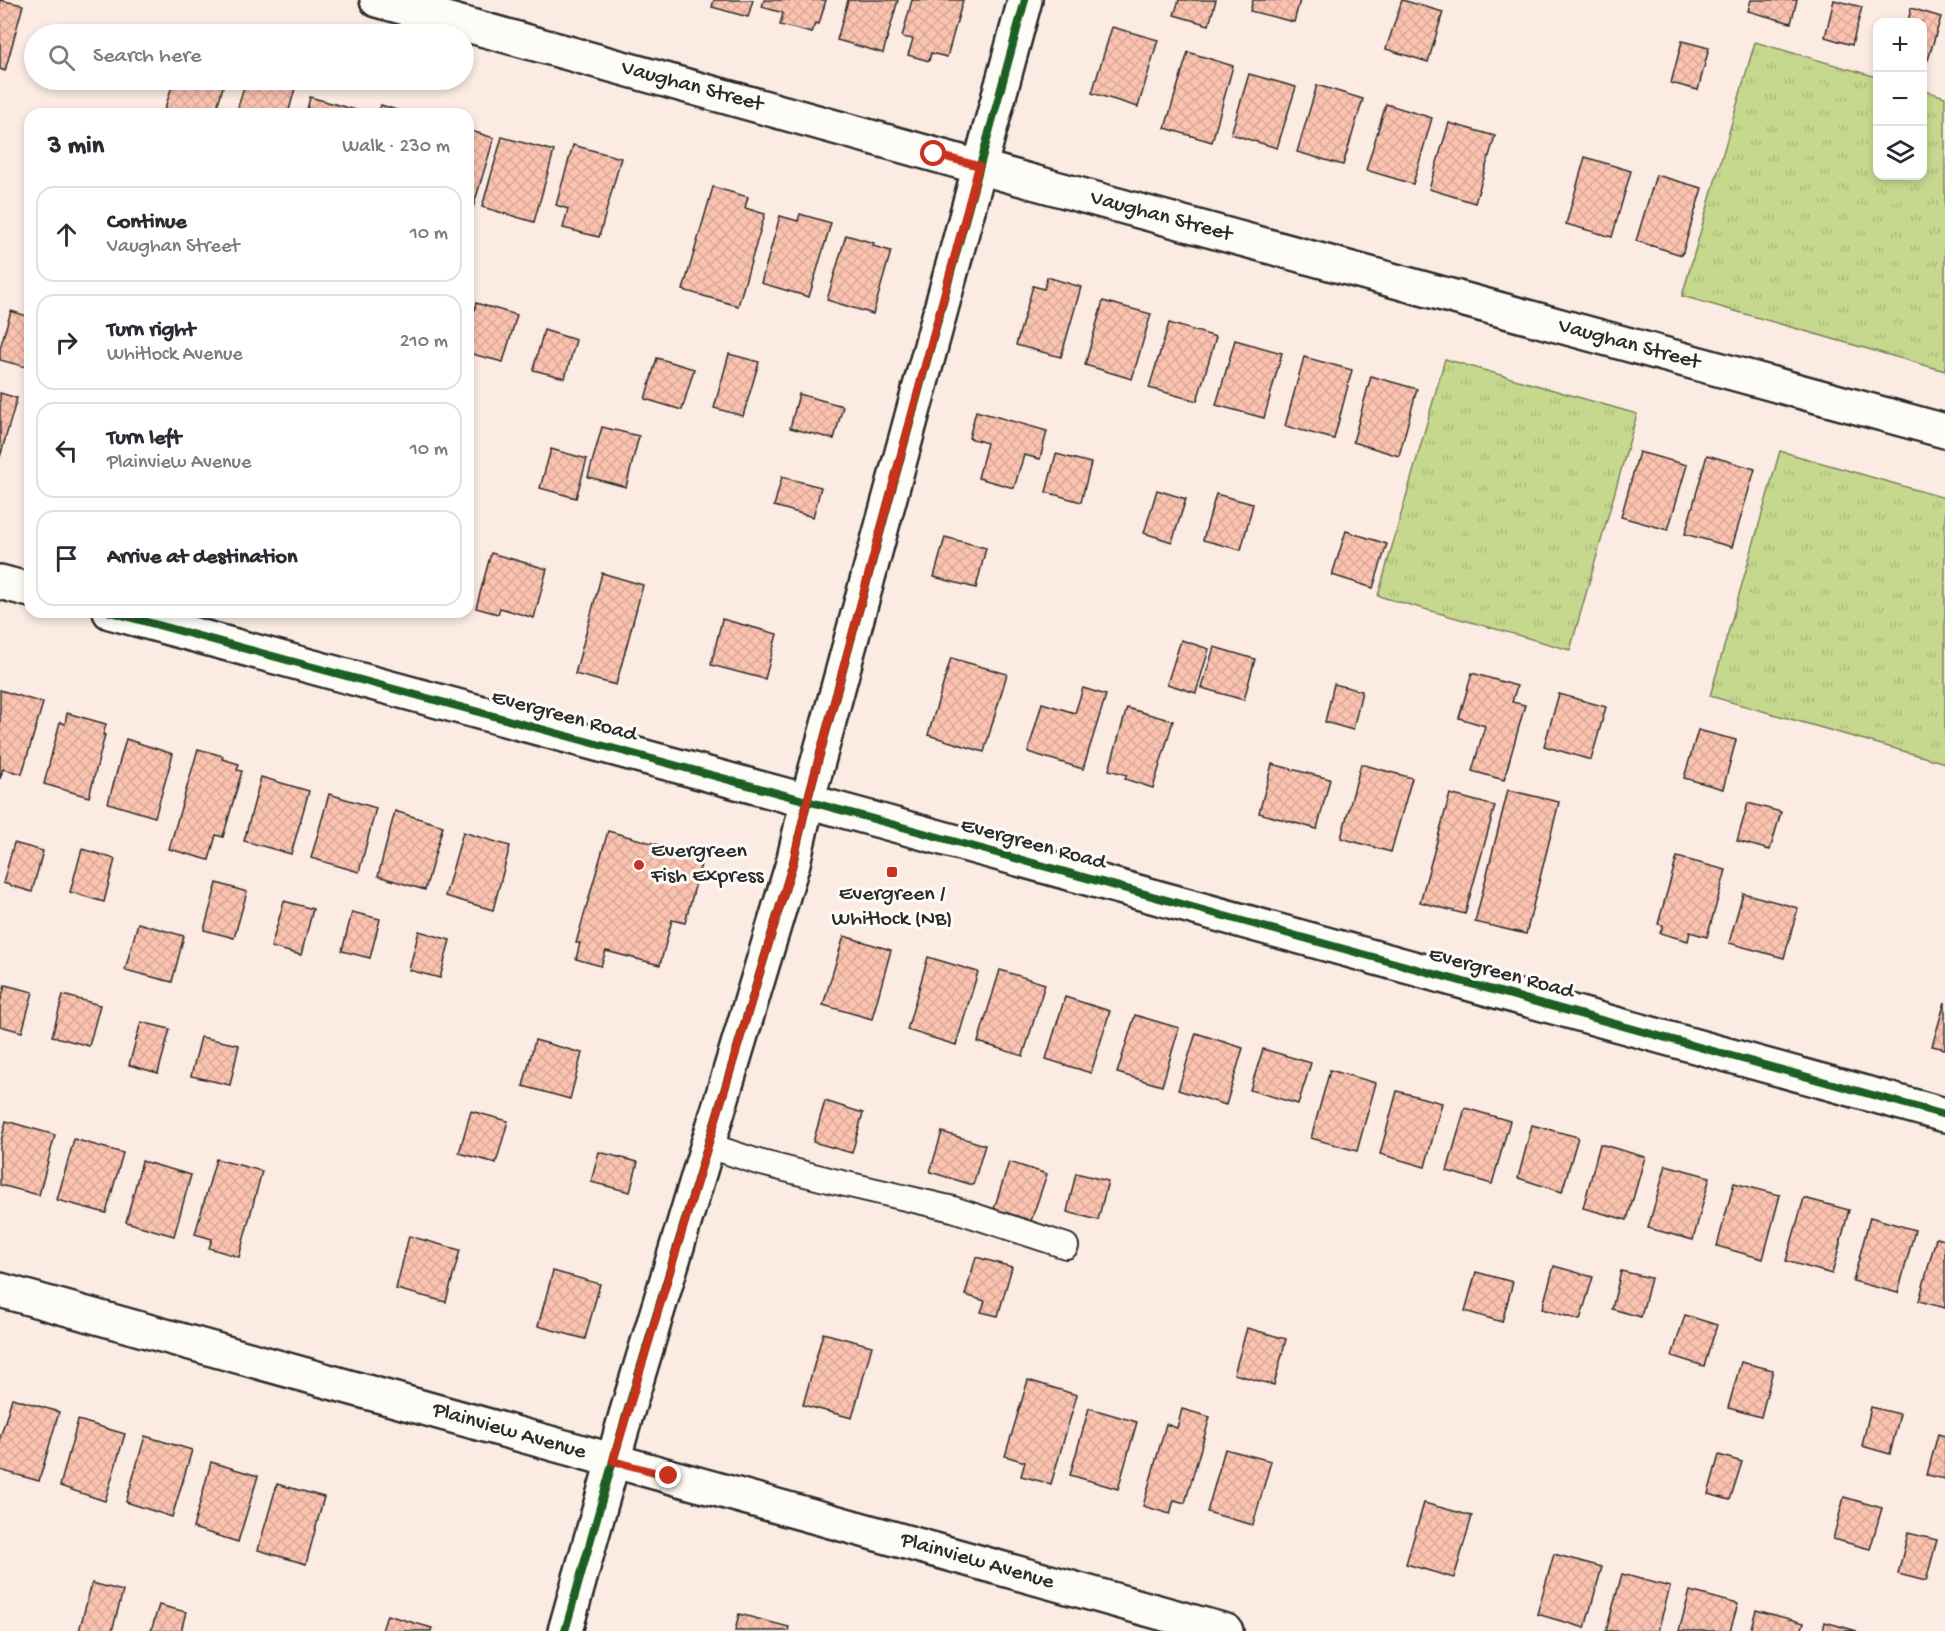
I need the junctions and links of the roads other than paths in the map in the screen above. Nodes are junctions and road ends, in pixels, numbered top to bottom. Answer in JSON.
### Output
{"nodes":[{"id":1,"x":377,"y":0,"type":"edge"},
{"id":2,"x":1025,"y":0,"type":"edge"},
{"id":3,"x":464,"y":24,"type":"edge"},
{"id":4,"x":474,"y":27,"type":"edge"},
{"id":5,"x":979,"y":166,"type":"junction"},
{"id":6,"x":1945,"y":431,"type":"edge"},
{"id":7,"x":0,"y":582,"type":"edge"},
{"id":8,"x":24,"y":588,"type":"edge"},
{"id":9,"x":132,"y":618,"type":"edge"},
{"id":10,"x":807,"y":802,"type":"junction"},
{"id":11,"x":1945,"y":1115,"type":"edge"},
{"id":12,"x":707,"y":1145,"type":"junction"},
{"id":13,"x":1066,"y":1246,"type":"dead end"},
{"id":14,"x":0,"y":1290,"type":"edge"},
{"id":15,"x":613,"y":1461,"type":"junction"},
{"id":16,"x":565,"y":1631,"type":"edge"},
{"id":17,"x":1226,"y":1631,"type":"edge"}],
"edges":[{"from":1,"to":3,"type":"street","name":"Vaughan Street"},
{"from":2,"to":5,"type":"street"},
{"from":4,"to":5,"type":"street","name":"Vaughan Street"},
{"from":5,"to":6,"type":"street","name":"Vaughan Street"},
{"from":5,"to":10,"type":"street"},
{"from":7,"to":8,"type":"street"},
{"from":9,"to":10,"type":"street","name":"Evergreen Road"},
{"from":10,"to":11,"type":"street","name":"Evergreen Road"},
{"from":10,"to":12,"type":"street"},
{"from":12,"to":13,"type":"lane"},
{"from":12,"to":15,"type":"street"},
{"from":14,"to":15,"type":"street","name":"Plainview Avenue"},
{"from":15,"to":16,"type":"street"},
{"from":15,"to":17,"type":"street","name":"Plainview Avenue"}]}
